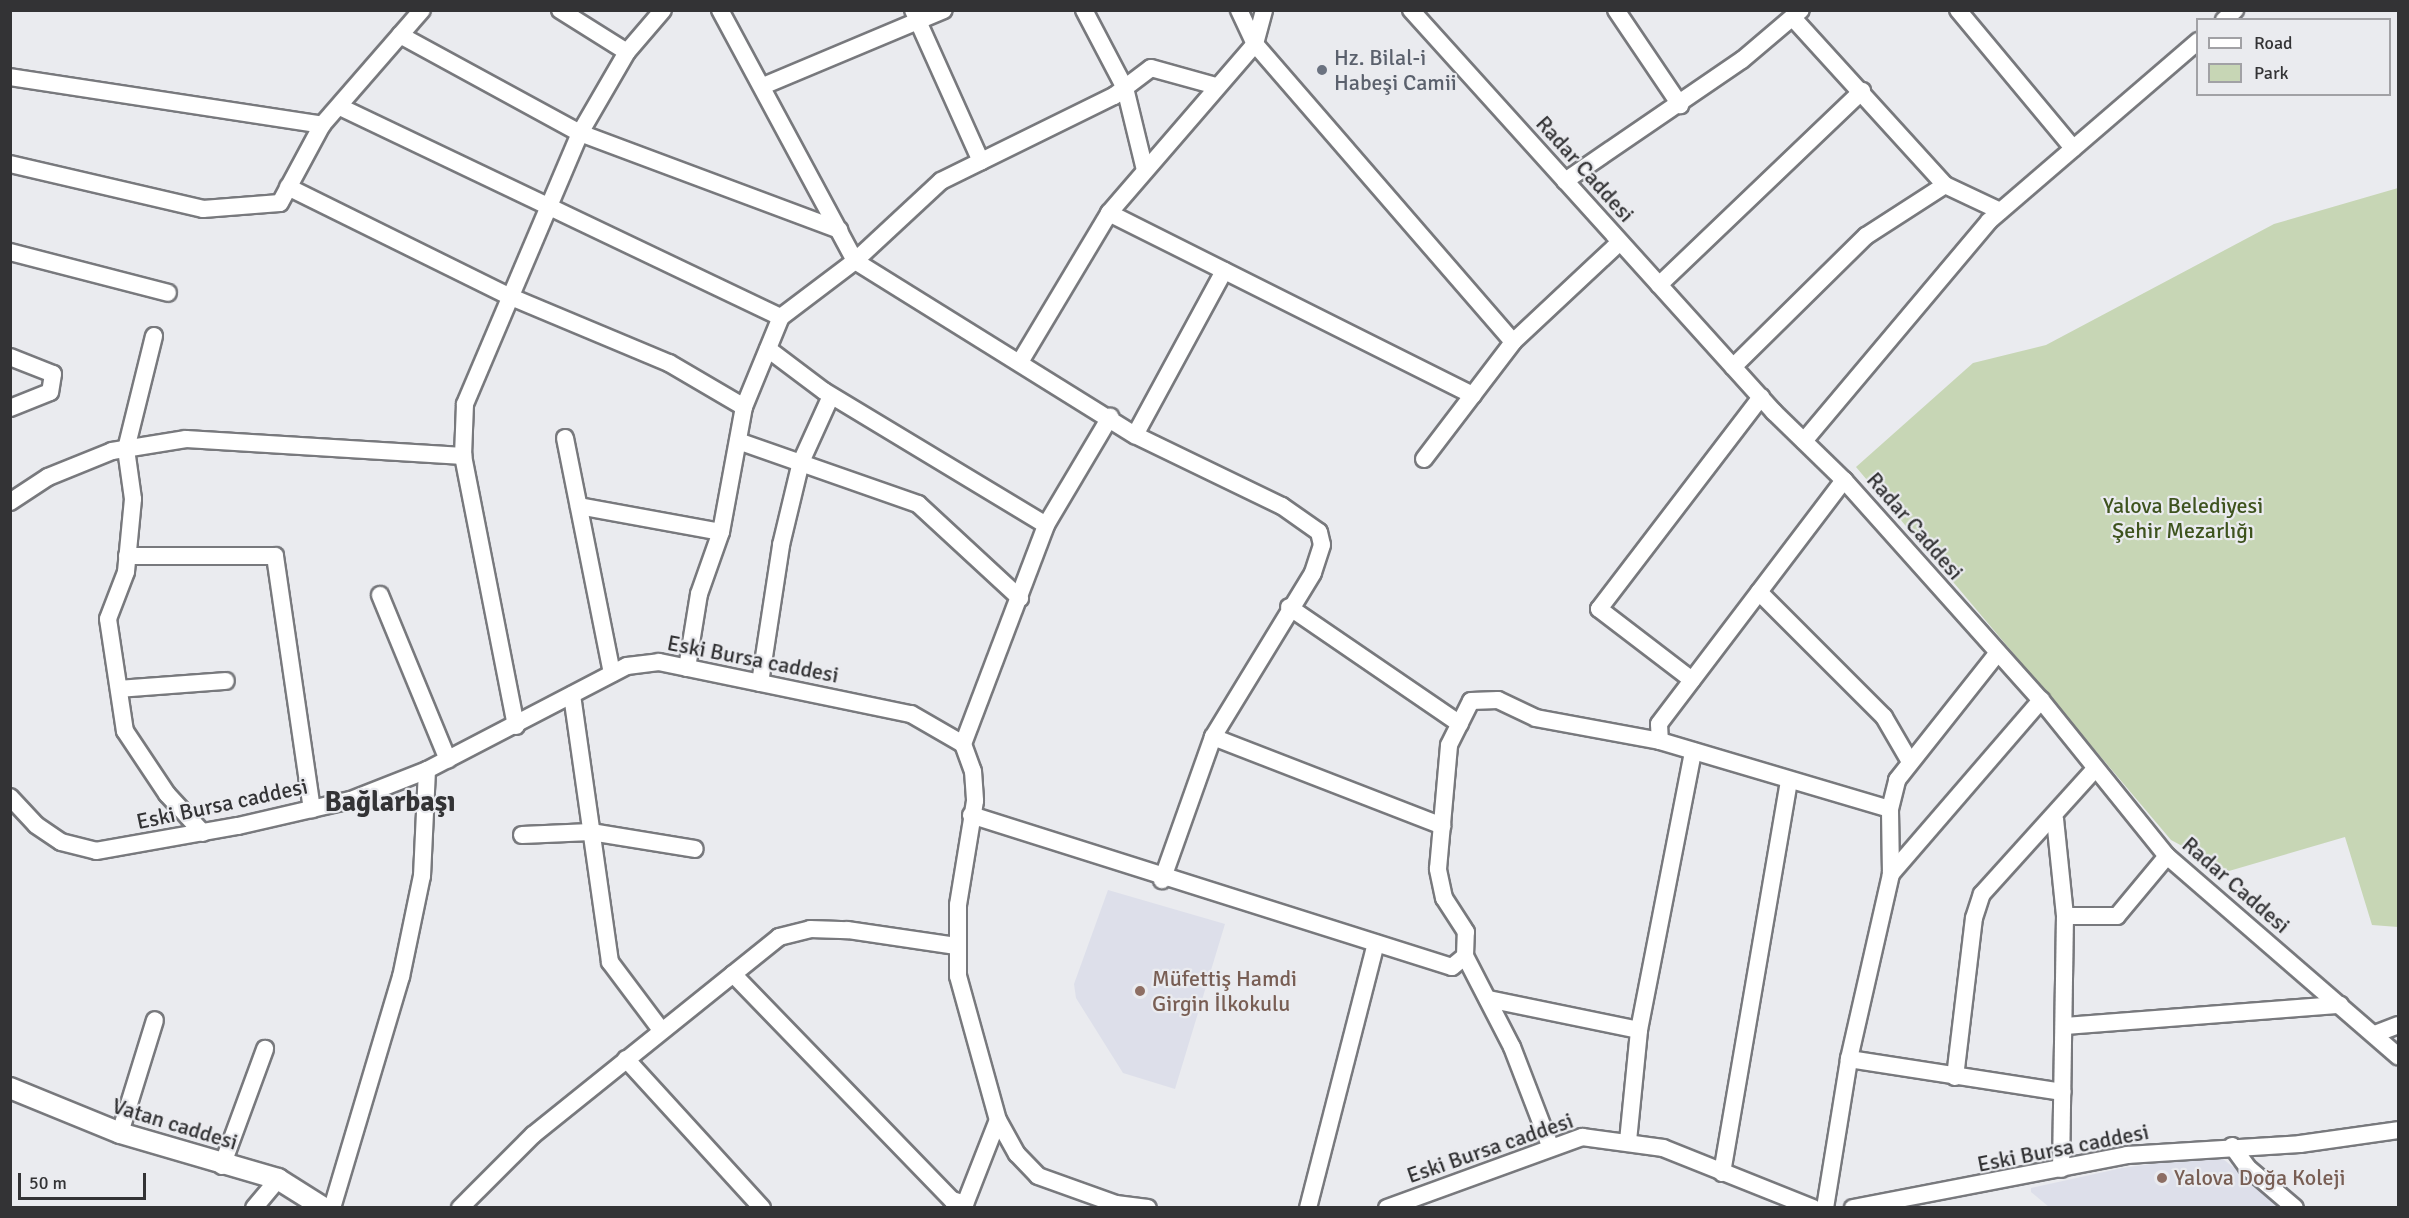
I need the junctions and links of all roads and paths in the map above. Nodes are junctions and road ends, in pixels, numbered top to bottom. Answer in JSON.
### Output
{"nodes":[{"id":1,"x":422,"y":10,"type":"edge"},
{"id":2,"x":560,"y":10,"type":"edge"},
{"id":3,"x":663,"y":10,"type":"edge"},
{"id":4,"x":720,"y":10,"type":"edge"},
{"id":5,"x":944,"y":10,"type":"edge"},
{"id":6,"x":1084,"y":10,"type":"edge"},
{"id":7,"x":1239,"y":10,"type":"edge"},
{"id":8,"x":1264,"y":10,"type":"edge"},
{"id":9,"x":1411,"y":10,"type":"edge"},
{"id":10,"x":1616,"y":10,"type":"edge"},
{"id":11,"x":1958,"y":10,"type":"edge"},
{"id":12,"x":1797,"y":14,"type":"edge"},
{"id":13,"x":915,"y":16,"type":"edge"},
{"id":14,"x":400,"y":34,"type":"junction"},
{"id":15,"x":2196,"y":43,"type":"edge"},
{"id":16,"x":1255,"y":44,"type":"junction"},
{"id":17,"x":627,"y":52,"type":"junction"},
{"id":18,"x":10,"y":77,"type":"edge"},
{"id":19,"x":763,"y":86,"type":"junction"},
{"id":20,"x":1216,"y":86,"type":"junction"},
{"id":21,"x":1125,"y":88,"type":"junction"},
{"id":22,"x":1862,"y":91,"type":"junction"},
{"id":23,"x":1680,"y":105,"type":"junction"},
{"id":24,"x":340,"y":107,"type":"junction"},
{"id":25,"x":322,"y":125,"type":"junction"},
{"id":26,"x":580,"y":133,"type":"junction"},
{"id":27,"x":2073,"y":148,"type":"junction"},
{"id":28,"x":981,"y":161,"type":"junction"},
{"id":29,"x":10,"y":164,"type":"edge"},
{"id":30,"x":1145,"y":170,"type":"junction"},
{"id":31,"x":1565,"y":181,"type":"junction"},
{"id":32,"x":1945,"y":185,"type":"junction"},
{"id":33,"x":288,"y":187,"type":"junction"},
{"id":34,"x":548,"y":208,"type":"junction"},
{"id":35,"x":2000,"y":211,"type":"junction"},
{"id":36,"x":1108,"y":213,"type":"junction"},
{"id":37,"x":839,"y":230,"type":"junction"},
{"id":38,"x":1620,"y":242,"type":"junction"},
{"id":39,"x":10,"y":252,"type":"edge"},
{"id":40,"x":855,"y":261,"type":"junction"},
{"id":41,"x":1224,"y":271,"type":"junction"},
{"id":42,"x":1659,"y":285,"type":"junction"},
{"id":43,"x":168,"y":293,"type":"dead end"},
{"id":44,"x":511,"y":297,"type":"junction"},
{"id":45,"x":780,"y":317,"type":"junction"},
{"id":46,"x":154,"y":336,"type":"dead end"},
{"id":47,"x":1513,"y":342,"type":"junction"},
{"id":48,"x":768,"y":349,"type":"junction"},
{"id":49,"x":10,"y":357,"type":"edge"},
{"id":50,"x":1020,"y":362,"type":"junction"},
{"id":51,"x":1733,"y":367,"type":"junction"},
{"id":52,"x":1473,"y":395,"type":"junction"},
{"id":53,"x":831,"y":396,"type":"junction"},
{"id":54,"x":1761,"y":397,"type":"junction"},
{"id":55,"x":744,"y":407,"type":"junction"},
{"id":56,"x":10,"y":408,"type":"edge"},
{"id":57,"x":1110,"y":417,"type":"junction"},
{"id":58,"x":1135,"y":435,"type":"junction"},
{"id":59,"x":565,"y":438,"type":"dead end"},
{"id":60,"x":738,"y":441,"type":"junction"},
{"id":61,"x":1804,"y":441,"type":"junction"},
{"id":62,"x":126,"y":449,"type":"junction"},
{"id":63,"x":463,"y":456,"type":"junction"},
{"id":64,"x":1424,"y":459,"type":"dead end"},
{"id":65,"x":801,"y":462,"type":"junction"},
{"id":66,"x":1844,"y":480,"type":"junction"},
{"id":67,"x":10,"y":502,"type":"edge"},
{"id":68,"x":579,"y":506,"type":"junction"},
{"id":69,"x":1046,"y":525,"type":"junction"},
{"id":70,"x":721,"y":532,"type":"junction"},
{"id":71,"x":128,"y":556,"type":"junction"},
{"id":72,"x":1759,"y":592,"type":"junction"},
{"id":73,"x":380,"y":595,"type":"dead end"},
{"id":74,"x":1020,"y":598,"type":"junction"},
{"id":75,"x":1289,"y":607,"type":"junction"},
{"id":76,"x":1996,"y":654,"type":"junction"},
{"id":77,"x":687,"y":668,"type":"junction"},
{"id":78,"x":612,"y":673,"type":"junction"},
{"id":79,"x":1692,"y":680,"type":"junction"},
{"id":80,"x":226,"y":681,"type":"dead end"},
{"id":81,"x":760,"y":683,"type":"junction"},
{"id":82,"x":119,"y":689,"type":"junction"},
{"id":83,"x":572,"y":695,"type":"junction"},
{"id":84,"x":2041,"y":700,"type":"junction"},
{"id":85,"x":1460,"y":724,"type":"junction"},
{"id":86,"x":516,"y":726,"type":"junction"},
{"id":87,"x":1213,"y":737,"type":"junction"},
{"id":88,"x":1660,"y":741,"type":"junction"},
{"id":89,"x":963,"y":744,"type":"junction"},
{"id":90,"x":1693,"y":751,"type":"junction"},
{"id":91,"x":448,"y":760,"type":"junction"},
{"id":92,"x":1909,"y":760,"type":"junction"},
{"id":93,"x":427,"y":770,"type":"junction"},
{"id":94,"x":2093,"y":771,"type":"junction"},
{"id":95,"x":1789,"y":781,"type":"junction"},
{"id":96,"x":10,"y":797,"type":"edge"},
{"id":97,"x":1890,"y":808,"type":"junction"},
{"id":98,"x":312,"y":809,"type":"junction"},
{"id":99,"x":971,"y":815,"type":"junction"},
{"id":100,"x":2055,"y":819,"type":"junction"},
{"id":101,"x":1442,"y":826,"type":"junction"},
{"id":102,"x":591,"y":832,"type":"junction"},
{"id":103,"x":203,"y":833,"type":"junction"},
{"id":104,"x":522,"y":834,"type":"dead end"},
{"id":105,"x":695,"y":849,"type":"dead end"},
{"id":106,"x":2167,"y":856,"type":"junction"},
{"id":107,"x":1891,"y":874,"type":"junction"},
{"id":108,"x":1162,"y":880,"type":"junction"},
{"id":109,"x":2065,"y":916,"type":"junction"},
{"id":110,"x":1376,"y":944,"type":"junction"},
{"id":111,"x":957,"y":946,"type":"junction"},
{"id":112,"x":1466,"y":956,"type":"junction"},
{"id":113,"x":733,"y":974,"type":"junction"},
{"id":114,"x":1488,"y":999,"type":"junction"},
{"id":115,"x":2340,"y":1005,"type":"junction"},
{"id":116,"x":155,"y":1020,"type":"dead end"},
{"id":117,"x":2398,"y":1025,"type":"edge"},
{"id":118,"x":2065,"y":1026,"type":"junction"},
{"id":119,"x":661,"y":1030,"type":"junction"},
{"id":120,"x":1639,"y":1030,"type":"junction"},
{"id":121,"x":2375,"y":1034,"type":"junction"},
{"id":122,"x":265,"y":1049,"type":"dead end"},
{"id":123,"x":2398,"y":1056,"type":"edge"},
{"id":124,"x":626,"y":1059,"type":"junction"},
{"id":125,"x":1849,"y":1059,"type":"junction"},
{"id":126,"x":1955,"y":1077,"type":"junction"},
{"id":127,"x":10,"y":1088,"type":"edge"},
{"id":128,"x":2062,"y":1092,"type":"junction"},
{"id":129,"x":998,"y":1120,"type":"junction"},
{"id":130,"x":2396,"y":1132,"type":"edge"},
{"id":131,"x":120,"y":1133,"type":"junction"},
{"id":132,"x":1628,"y":1141,"type":"junction"},
{"id":133,"x":2232,"y":1146,"type":"junction"},
{"id":134,"x":1551,"y":1148,"type":"junction"},
{"id":135,"x":222,"y":1166,"type":"junction"},
{"id":136,"x":2061,"y":1169,"type":"junction"},
{"id":137,"x":1722,"y":1173,"type":"junction"},
{"id":138,"x":278,"y":1179,"type":"junction"},
{"id":139,"x":254,"y":1208,"type":"edge"},
{"id":140,"x":324,"y":1208,"type":"edge"},
{"id":141,"x":332,"y":1208,"type":"edge"},
{"id":142,"x":460,"y":1208,"type":"edge"},
{"id":143,"x":762,"y":1208,"type":"edge"},
{"id":144,"x":1148,"y":1208,"type":"edge"},
{"id":145,"x":1308,"y":1208,"type":"edge"},
{"id":146,"x":1387,"y":1208,"type":"edge"},
{"id":147,"x":1813,"y":1208,"type":"edge"},
{"id":148,"x":1825,"y":1208,"type":"edge"},
{"id":149,"x":1853,"y":1208,"type":"edge"},
{"id":150,"x":2295,"y":1208,"type":"edge"}],
"edges":[{"from":1,"to":14,"type":"street"},
{"from":2,"to":17,"type":"street"},
{"from":3,"to":17,"type":"street"},
{"from":4,"to":19,"type":"street"},
{"from":5,"to":13,"type":"street"},
{"from":6,"to":21,"type":"street"},
{"from":7,"to":16,"type":"street"},
{"from":8,"to":16,"type":"street"},
{"from":9,"to":31,"type":"street","name":"Radar Caddesi"},
{"from":10,"to":23,"type":"street"},
{"from":11,"to":27,"type":"street"},
{"from":12,"to":22,"type":"street"},
{"from":12,"to":23,"type":"street"},
{"from":13,"to":19,"type":"street"},
{"from":13,"to":28,"type":"street"},
{"from":14,"to":24,"type":"street"},
{"from":14,"to":26,"type":"street"},
{"from":15,"to":27,"type":"street"},
{"from":16,"to":20,"type":"street"},
{"from":16,"to":47,"type":"street"},
{"from":17,"to":26,"type":"street"},
{"from":18,"to":25,"type":"street"},
{"from":19,"to":37,"type":"street"},
{"from":20,"to":21,"type":"street"},
{"from":20,"to":30,"type":"street"},
{"from":21,"to":28,"type":"street"},
{"from":21,"to":30,"type":"street"},
{"from":22,"to":32,"type":"street"},
{"from":22,"to":42,"type":"street"},
{"from":23,"to":31,"type":"street"},
{"from":24,"to":25,"type":"street"},
{"from":24,"to":34,"type":"street"},
{"from":25,"to":33,"type":"street"},
{"from":26,"to":34,"type":"street"},
{"from":26,"to":37,"type":"street"},
{"from":27,"to":35,"type":"street"},
{"from":28,"to":40,"type":"street"},
{"from":29,"to":33,"type":"street"},
{"from":30,"to":36,"type":"street"},
{"from":31,"to":38,"type":"street","name":"Radar Caddesi"},
{"from":32,"to":35,"type":"street"},
{"from":32,"to":51,"type":"street"},
{"from":33,"to":44,"type":"street"},
{"from":34,"to":44,"type":"street"},
{"from":34,"to":45,"type":"street"},
{"from":35,"to":61,"type":"street"},
{"from":36,"to":41,"type":"street"},
{"from":36,"to":50,"type":"street"},
{"from":37,"to":40,"type":"street"},
{"from":38,"to":42,"type":"street","name":"Radar Caddesi"},
{"from":38,"to":47,"type":"street"},
{"from":39,"to":43,"type":"street"},
{"from":40,"to":45,"type":"street"},
{"from":40,"to":50,"type":"street"},
{"from":41,"to":52,"type":"street"},
{"from":41,"to":58,"type":"street"},
{"from":42,"to":51,"type":"street","name":"Radar Caddesi"},
{"from":44,"to":55,"type":"street"},
{"from":44,"to":63,"type":"street"},
{"from":45,"to":48,"type":"street"},
{"from":46,"to":62,"type":"street"},
{"from":47,"to":52,"type":"street"},
{"from":48,"to":53,"type":"street"},
{"from":48,"to":55,"type":"street"},
{"from":49,"to":56,"type":"street"},
{"from":50,"to":57,"type":"street"},
{"from":51,"to":54,"type":"street","name":"Radar Caddesi"},
{"from":52,"to":64,"type":"street"},
{"from":53,"to":65,"type":"street"},
{"from":53,"to":69,"type":"street"},
{"from":54,"to":61,"type":"street","name":"Radar Caddesi"},
{"from":54,"to":79,"type":"street"},
{"from":55,"to":60,"type":"street"},
{"from":57,"to":58,"type":"street"},
{"from":57,"to":69,"type":"street"},
{"from":58,"to":75,"type":"street"},
{"from":59,"to":68,"type":"street"},
{"from":60,"to":65,"type":"street"},
{"from":60,"to":70,"type":"street"},
{"from":61,"to":66,"type":"street","name":"Radar Caddesi"},
{"from":62,"to":63,"type":"street"},
{"from":62,"to":67,"type":"street"},
{"from":62,"to":71,"type":"street"},
{"from":63,"to":86,"type":"street"},
{"from":65,"to":74,"type":"street"},
{"from":65,"to":81,"type":"street"},
{"from":66,"to":72,"type":"street"},
{"from":66,"to":76,"type":"street","name":"Radar Caddesi"},
{"from":68,"to":70,"type":"street"},
{"from":68,"to":78,"type":"street"},
{"from":69,"to":74,"type":"street"},
{"from":70,"to":77,"type":"street"},
{"from":71,"to":82,"type":"street"},
{"from":71,"to":98,"type":"street"},
{"from":72,"to":79,"type":"street"},
{"from":72,"to":92,"type":"street"},
{"from":73,"to":91,"type":"street"},
{"from":74,"to":89,"type":"street"},
{"from":75,"to":85,"type":"street"},
{"from":75,"to":87,"type":"street"},
{"from":76,"to":84,"type":"street","name":"Radar Caddesi"},
{"from":76,"to":92,"type":"street"},
{"from":77,"to":78,"type":"street","name":"Eski Bursa caddesi"},
{"from":77,"to":81,"type":"street","name":"Eski Bursa caddesi"},
{"from":78,"to":83,"type":"street","name":"Eski Bursa caddesi"},
{"from":79,"to":88,"type":"street"},
{"from":80,"to":82,"type":"street"},
{"from":81,"to":89,"type":"street","name":"Eski Bursa caddesi"},
{"from":82,"to":103,"type":"street"},
{"from":83,"to":86,"type":"street","name":"Eski Bursa caddesi"},
{"from":83,"to":102,"type":"street"},
{"from":84,"to":94,"type":"street","name":"Radar Caddesi"},
{"from":84,"to":107,"type":"street"},
{"from":85,"to":88,"type":"street"},
{"from":85,"to":101,"type":"street"},
{"from":86,"to":91,"type":"street","name":"Eski Bursa caddesi"},
{"from":87,"to":101,"type":"street"},
{"from":87,"to":108,"type":"street"},
{"from":88,"to":90,"type":"street"},
{"from":89,"to":99,"type":"street"},
{"from":90,"to":95,"type":"street"},
{"from":90,"to":120,"type":"street"},
{"from":91,"to":93,"type":"street","name":"Eski Bursa caddesi"},
{"from":92,"to":97,"type":"street"},
{"from":93,"to":98,"type":"street","name":"Eski Bursa caddesi"},
{"from":93,"to":141,"type":"street"},
{"from":94,"to":100,"type":"street"},
{"from":94,"to":106,"type":"street","name":"Radar Caddesi"},
{"from":95,"to":97,"type":"street"},
{"from":95,"to":137,"type":"street"},
{"from":96,"to":103,"type":"street","name":"Eski Bursa caddesi"},
{"from":97,"to":107,"type":"street"},
{"from":98,"to":103,"type":"street","name":"Eski Bursa caddesi"},
{"from":99,"to":108,"type":"street"},
{"from":99,"to":111,"type":"street"},
{"from":100,"to":109,"type":"street"},
{"from":100,"to":126,"type":"street"},
{"from":101,"to":112,"type":"street"},
{"from":102,"to":104,"type":"street"},
{"from":102,"to":105,"type":"street"},
{"from":102,"to":119,"type":"street"},
{"from":106,"to":109,"type":"street"},
{"from":106,"to":115,"type":"street","name":"Radar Caddesi"},
{"from":107,"to":125,"type":"street"},
{"from":108,"to":110,"type":"street"},
{"from":109,"to":118,"type":"street"},
{"from":110,"to":112,"type":"street"},
{"from":110,"to":145,"type":"street"},
{"from":111,"to":113,"type":"street"},
{"from":111,"to":129,"type":"street"},
{"from":112,"to":114,"type":"street"},
{"from":113,"to":119,"type":"street"},
{"from":113,"to":129,"type":"street"},
{"from":114,"to":120,"type":"street"},
{"from":114,"to":134,"type":"street"},
{"from":115,"to":118,"type":"street"},
{"from":115,"to":121,"type":"street","name":"Radar Caddesi"},
{"from":116,"to":131,"type":"street"},
{"from":117,"to":121,"type":"street"},
{"from":118,"to":128,"type":"street"},
{"from":119,"to":124,"type":"street"},
{"from":120,"to":132,"type":"street"},
{"from":121,"to":123,"type":"street","name":"Radar Caddesi"},
{"from":122,"to":135,"type":"street"},
{"from":124,"to":142,"type":"street"},
{"from":124,"to":143,"type":"street"},
{"from":125,"to":126,"type":"street"},
{"from":125,"to":148,"type":"street"},
{"from":126,"to":128,"type":"street"},
{"from":127,"to":131,"type":"street","name":"Vatan caddesi"},
{"from":128,"to":136,"type":"street"},
{"from":129,"to":144,"type":"street"},
{"from":130,"to":133,"type":"street","name":"Eski Bursa caddesi"},
{"from":131,"to":135,"type":"street","name":"Vatan caddesi"},
{"from":132,"to":134,"type":"street","name":"Eski Bursa caddesi"},
{"from":132,"to":137,"type":"street","name":"Eski Bursa caddesi"},
{"from":133,"to":136,"type":"street","name":"Eski Bursa caddesi"},
{"from":133,"to":150,"type":"street"},
{"from":134,"to":146,"type":"street","name":"Eski Bursa caddesi"},
{"from":135,"to":138,"type":"street","name":"Vatan caddesi"},
{"from":136,"to":149,"type":"street","name":"Eski Bursa caddesi"},
{"from":137,"to":147,"type":"street","name":"Eski Bursa caddesi"},
{"from":138,"to":139,"type":"street"},
{"from":138,"to":140,"type":"street","name":"Vatan caddesi"}]}
